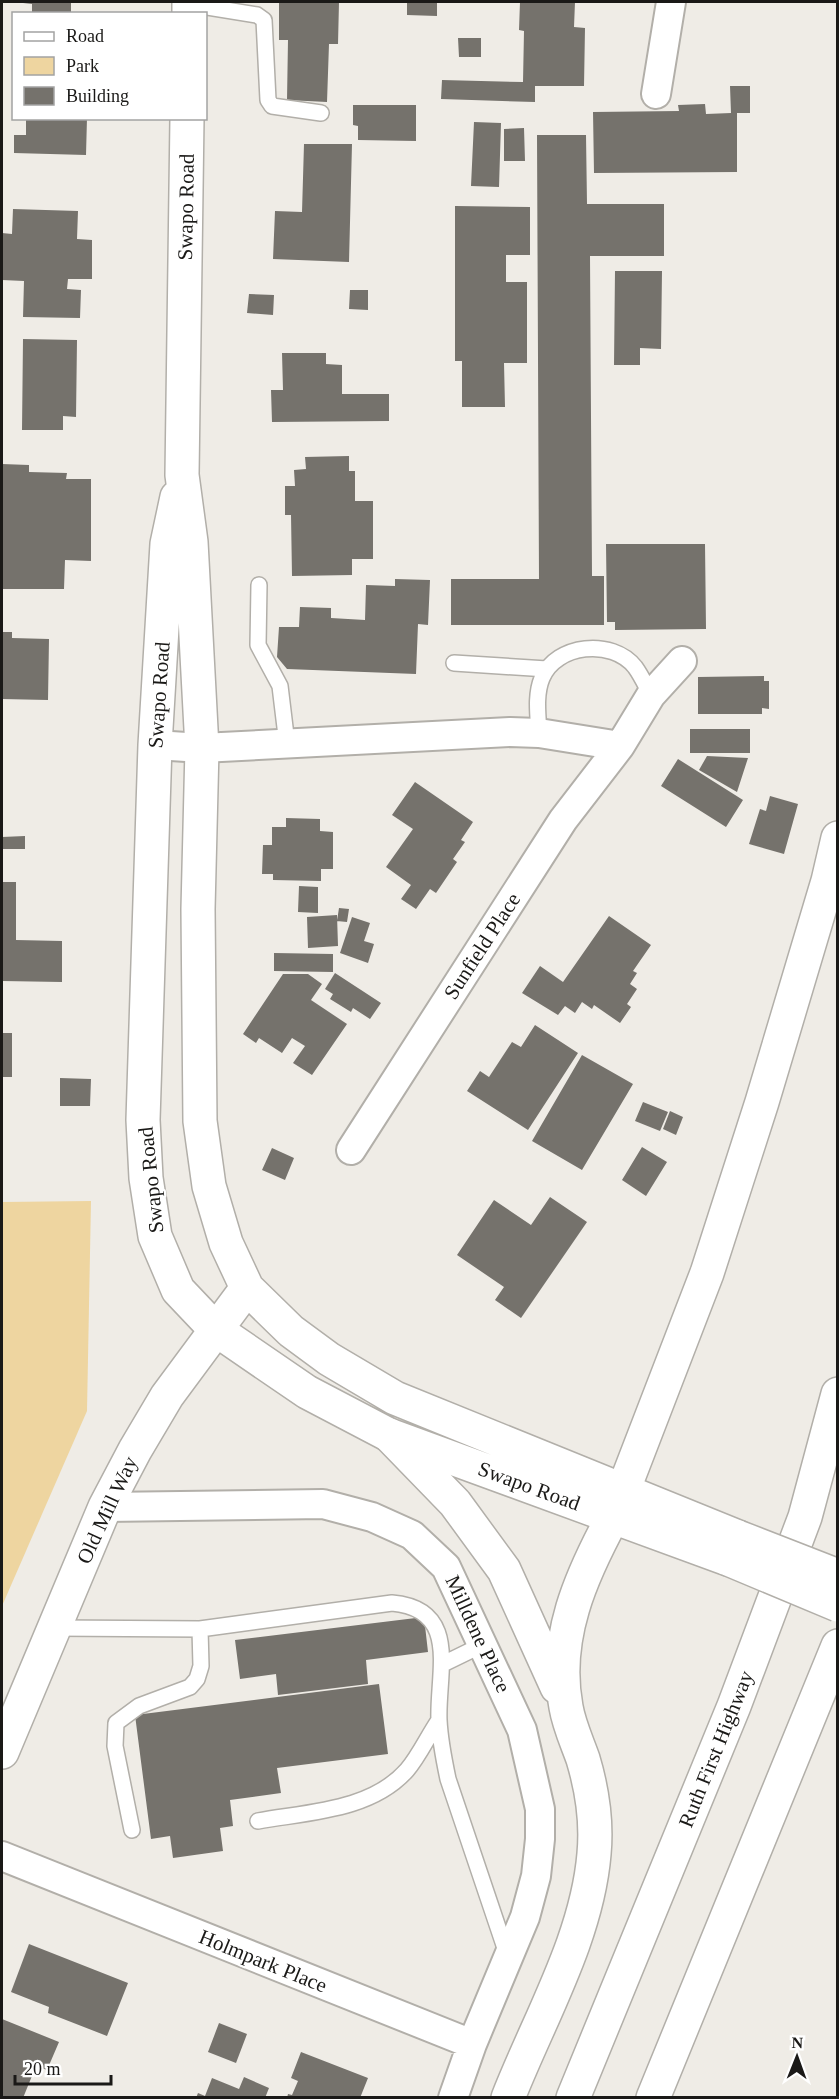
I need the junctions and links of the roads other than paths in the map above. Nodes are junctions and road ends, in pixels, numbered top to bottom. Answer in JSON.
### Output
{"nodes":[{"id":1,"x":671,"y":2,"type":"edge"},
{"id":2,"x":189,"y":6,"type":"edge"},
{"id":3,"x":656,"y":94,"type":"dead end"},
{"id":4,"x":321,"y":113,"type":"dead end"},
{"id":5,"x":187,"y":120,"type":"edge"},
{"id":6,"x":182,"y":475,"type":"junction"},
{"id":7,"x":259,"y":585,"type":"dead end"},
{"id":8,"x":682,"y":660,"type":"dead end"},
{"id":9,"x":454,"y":663,"type":"dead end"},
{"id":10,"x":547,"y":669,"type":"junction"},
{"id":11,"x":651,"y":695,"type":"junction"},
{"id":12,"x":538,"y":733,"type":"junction"},
{"id":13,"x":287,"y":744,"type":"junction"},
{"id":14,"x":155,"y":745,"type":"junction"},
{"id":15,"x":620,"y":746,"type":"junction"},
{"id":16,"x":201,"y":748,"type":"junction"},
{"id":17,"x":837,"y":838,"type":"edge"},
{"id":18,"x":351,"y":1150,"type":"dead end"},
{"id":19,"x":247,"y":1288,"type":"junction"},
{"id":20,"x":215,"y":1329,"type":"junction"},
{"id":21,"x":837,"y":1394,"type":"edge"},
{"id":22,"x":389,"y":1435,"type":"junction"},
{"id":23,"x":617,"y":1504,"type":"junction"},
{"id":24,"x":105,"y":1507,"type":"junction"},
{"id":25,"x":733,"y":1548,"type":"junction"},
{"id":26,"x":837,"y":1576,"type":"edge"},
{"id":27,"x":837,"y":1605,"type":"edge"},
{"id":28,"x":54,"y":1628,"type":"junction"},
{"id":29,"x":200,"y":1629,"type":"junction"},
{"id":30,"x":482,"y":1646,"type":"junction"},
{"id":31,"x":837,"y":1646,"type":"edge"},
{"id":32,"x":443,"y":1664,"type":"junction"},
{"id":33,"x":566,"y":1708,"type":"junction"},
{"id":34,"x":439,"y":1720,"type":"junction"},
{"id":35,"x":2,"y":1752,"type":"edge"},
{"id":36,"x":258,"y":1821,"type":"dead end"},
{"id":37,"x":132,"y":1830,"type":"dead end"},
{"id":38,"x":2,"y":1856,"type":"edge"},
{"id":39,"x":508,"y":1957,"type":"junction"},
{"id":40,"x":472,"y":2044,"type":"junction"},
{"id":41,"x":453,"y":2097,"type":"edge"},
{"id":42,"x":508,"y":2097,"type":"edge"},
{"id":43,"x":573,"y":2097,"type":"edge"},
{"id":44,"x":652,"y":2097,"type":"edge"}],
"edges":[{"from":1,"to":3,"type":"street"},
{"from":2,"to":4,"type":"lane"},
{"from":5,"to":6,"type":"main road","name":"Swapo Road"},
{"from":6,"to":14,"type":"main road","name":"Swapo Road"},
{"from":6,"to":16,"type":"main road","name":"Swapo Road"},
{"from":7,"to":13,"type":"lane"},
{"from":8,"to":11,"type":"street","name":"Sunfield Place"},
{"from":9,"to":10,"type":"lane"},
{"from":10,"to":11,"type":"lane"},
{"from":10,"to":12,"type":"lane"},
{"from":11,"to":15,"type":"street","name":"Sunfield Place"},
{"from":12,"to":13,"type":"street"},
{"from":12,"to":15,"type":"street"},
{"from":13,"to":16,"type":"street"},
{"from":14,"to":16,"type":"street"},
{"from":14,"to":20,"type":"main road","name":"Swapo Road"},
{"from":15,"to":18,"type":"street","name":"Sunfield Place"},
{"from":16,"to":19,"type":"main road","name":"Swapo Road"},
{"from":17,"to":23,"type":"main road"},
{"from":19,"to":20,"type":"main road","name":"Old Mill Way"},
{"from":19,"to":23,"type":"main road","name":"Swapo Road"},
{"from":20,"to":22,"type":"main road","name":"Swapo Road"},
{"from":20,"to":24,"type":"main road","name":"Old Mill Way"},
{"from":21,"to":43,"type":"main road","name":"Ruth First Highway"},
{"from":22,"to":23,"type":"main road","name":"Swapo Road"},
{"from":22,"to":33,"type":"main road"},
{"from":23,"to":25,"type":"main road","name":"Swapo Road"},
{"from":23,"to":33,"type":"main road"},
{"from":24,"to":28,"type":"main road","name":"Old Mill Way"},
{"from":24,"to":30,"type":"street","name":"Milldene Place"},
{"from":25,"to":26,"type":"main road","name":"Swapo Road","bridge":true},
{"from":25,"to":27,"type":"main road","name":"Swapo Road","bridge":true},
{"from":28,"to":29,"type":"lane"},
{"from":28,"to":35,"type":"main road","name":"Old Mill Way"},
{"from":29,"to":32,"type":"lane"},
{"from":29,"to":37,"type":"lane"},
{"from":30,"to":32,"type":"lane"},
{"from":30,"to":39,"type":"street","name":"Milldene Place"},
{"from":31,"to":44,"type":"main road"},
{"from":32,"to":34,"type":"lane"},
{"from":33,"to":42,"type":"main road"},
{"from":34,"to":36,"type":"lane"},
{"from":34,"to":39,"type":"lane"},
{"from":38,"to":40,"type":"street","name":"Holmpark Place"},
{"from":39,"to":40,"type":"street","name":"Milldene Place"},
{"from":40,"to":41,"type":"street"}]}
